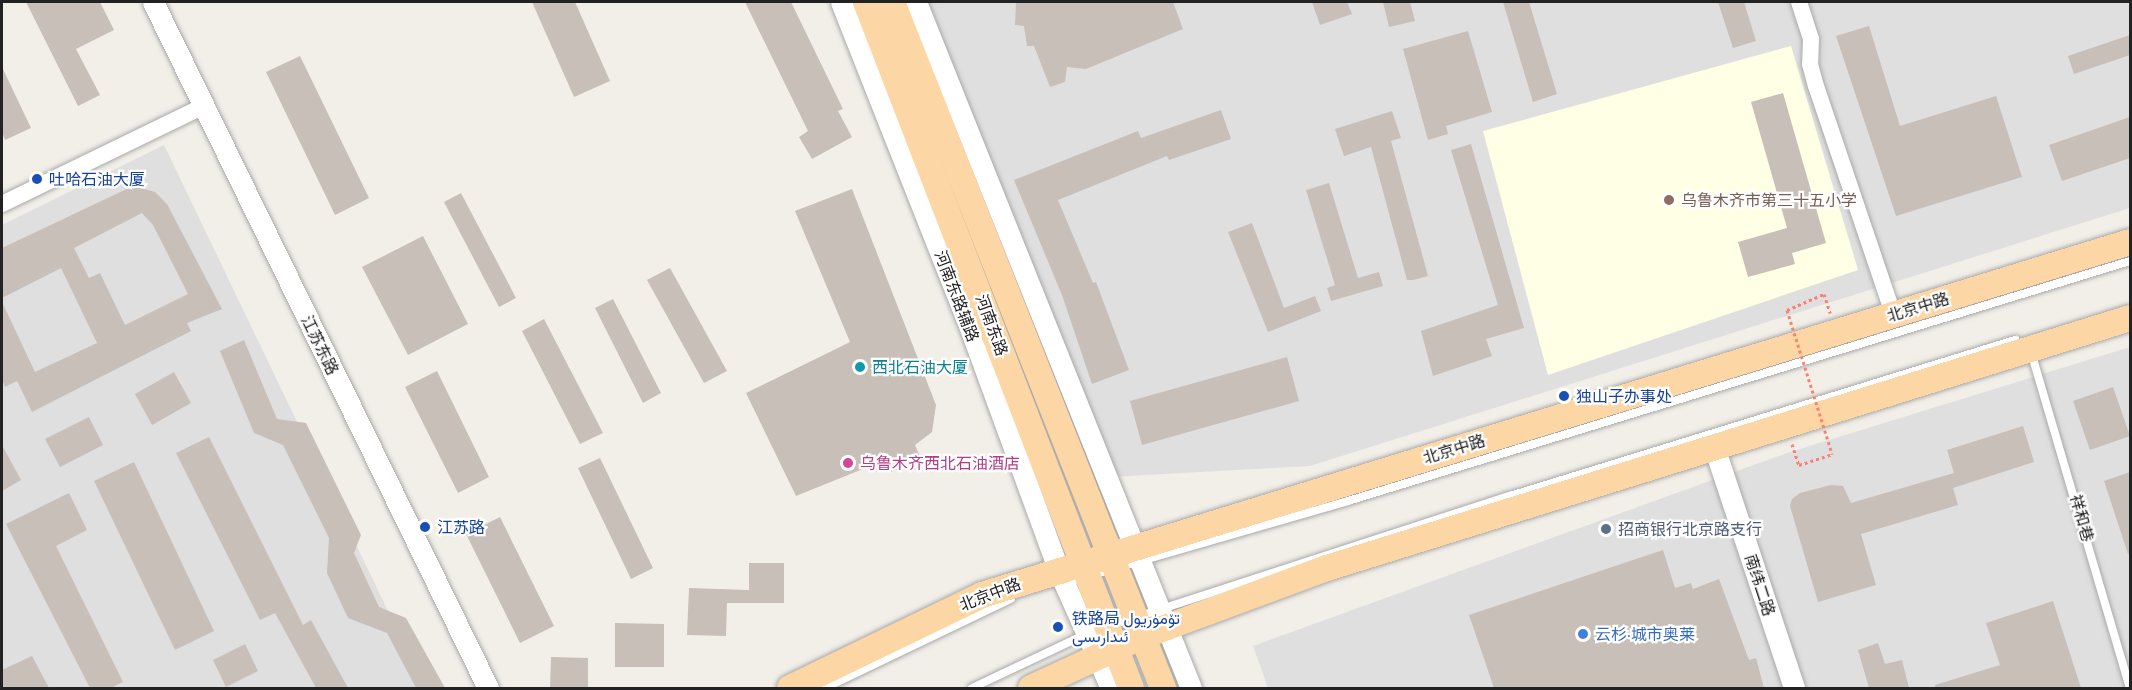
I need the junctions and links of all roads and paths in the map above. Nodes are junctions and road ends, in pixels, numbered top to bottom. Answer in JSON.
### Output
{"nodes":[{"id":1,"x":153,"y":2,"type":"edge"},
{"id":2,"x":841,"y":2,"type":"edge"},
{"id":3,"x":866,"y":2,"type":"edge"},
{"id":4,"x":892,"y":2,"type":"edge"},
{"id":5,"x":916,"y":2,"type":"edge"},
{"id":6,"x":1799,"y":2,"type":"edge"},
{"id":7,"x":204,"y":106,"type":"junction"},
{"id":8,"x":2,"y":204,"type":"edge"},
{"id":9,"x":2130,"y":242,"type":"edge"},
{"id":10,"x":2130,"y":261,"type":"edge"},
{"id":11,"x":1824,"y":294,"type":"dead end"},
{"id":12,"x":1893,"y":314,"type":"junction"},
{"id":13,"x":2130,"y":318,"type":"edge"},
{"id":14,"x":2029,"y":343,"type":"junction"},
{"id":15,"x":1714,"y":447,"type":"junction"},
{"id":16,"x":1799,"y":465,"type":"dead end"},
{"id":17,"x":1139,"y":553,"type":"junction"},
{"id":18,"x":1114,"y":561,"type":"junction"},
{"id":19,"x":1068,"y":576,"type":"junction"},
{"id":20,"x":1018,"y":596,"type":"dead end"},
{"id":21,"x":1164,"y":617,"type":"junction"},
{"id":22,"x":1139,"y":626,"type":"junction"},
{"id":23,"x":1100,"y":643,"type":"junction"},
{"id":24,"x":488,"y":688,"type":"edge"},
{"id":25,"x":790,"y":688,"type":"edge"},
{"id":26,"x":825,"y":688,"type":"edge"},
{"id":27,"x":972,"y":688,"type":"edge"},
{"id":28,"x":1031,"y":688,"type":"edge"},
{"id":29,"x":1111,"y":688,"type":"edge"},
{"id":30,"x":1131,"y":688,"type":"edge"},
{"id":31,"x":1163,"y":688,"type":"edge"},
{"id":32,"x":1191,"y":688,"type":"edge"},
{"id":33,"x":1794,"y":688,"type":"edge"},
{"id":34,"x":2130,"y":688,"type":"edge"}],
"edges":[{"from":1,"to":7,"type":"street","name":"江苏东路"},
{"from":2,"to":19,"type":"street","name":"河南东路辅路"},
{"from":3,"to":19,"type":"main road","name":"河南东路"},
{"from":4,"to":18,"type":"main road","name":"河南东路"},
{"from":5,"to":17,"type":"street"},
{"from":6,"to":12,"type":"street"},
{"from":7,"to":8,"type":"street"},
{"from":7,"to":24,"type":"street","name":"江苏东路"},
{"from":9,"to":12,"type":"main road","name":"北京中路"},
{"from":10,"to":17,"type":"lane"},
{"from":11,"to":16,"type":"path","bridge":true},
{"from":12,"to":17,"type":"main road","name":"北京中路"},
{"from":13,"to":14,"type":"main road"},
{"from":14,"to":15,"type":"main road"},
{"from":14,"to":21,"type":"lane"},
{"from":14,"to":34,"type":"lane","name":"祥和巷"},
{"from":15,"to":21,"type":"main road"},
{"from":15,"to":33,"type":"street","name":"南纬二路"},
{"from":17,"to":18,"type":"main road","name":"北京中路"},
{"from":17,"to":21,"type":"street"},
{"from":18,"to":19,"type":"main road","name":"北京中路"},
{"from":18,"to":22,"type":"main road","name":"河南东路"},
{"from":19,"to":23,"type":"main road","name":"河南东路"},
{"from":19,"to":25,"type":"main road","name":"北京中路"},
{"from":20,"to":26,"type":"lane"},
{"from":21,"to":22,"type":"main road"},
{"from":21,"to":32,"type":"street"},
{"from":22,"to":23,"type":"main road"},
{"from":22,"to":31,"type":"main road","name":"河南东路"},
{"from":23,"to":27,"type":"lane"},
{"from":23,"to":28,"type":"main road"},
{"from":23,"to":29,"type":"street"},
{"from":23,"to":30,"type":"main road","name":"河南东路"}]}
